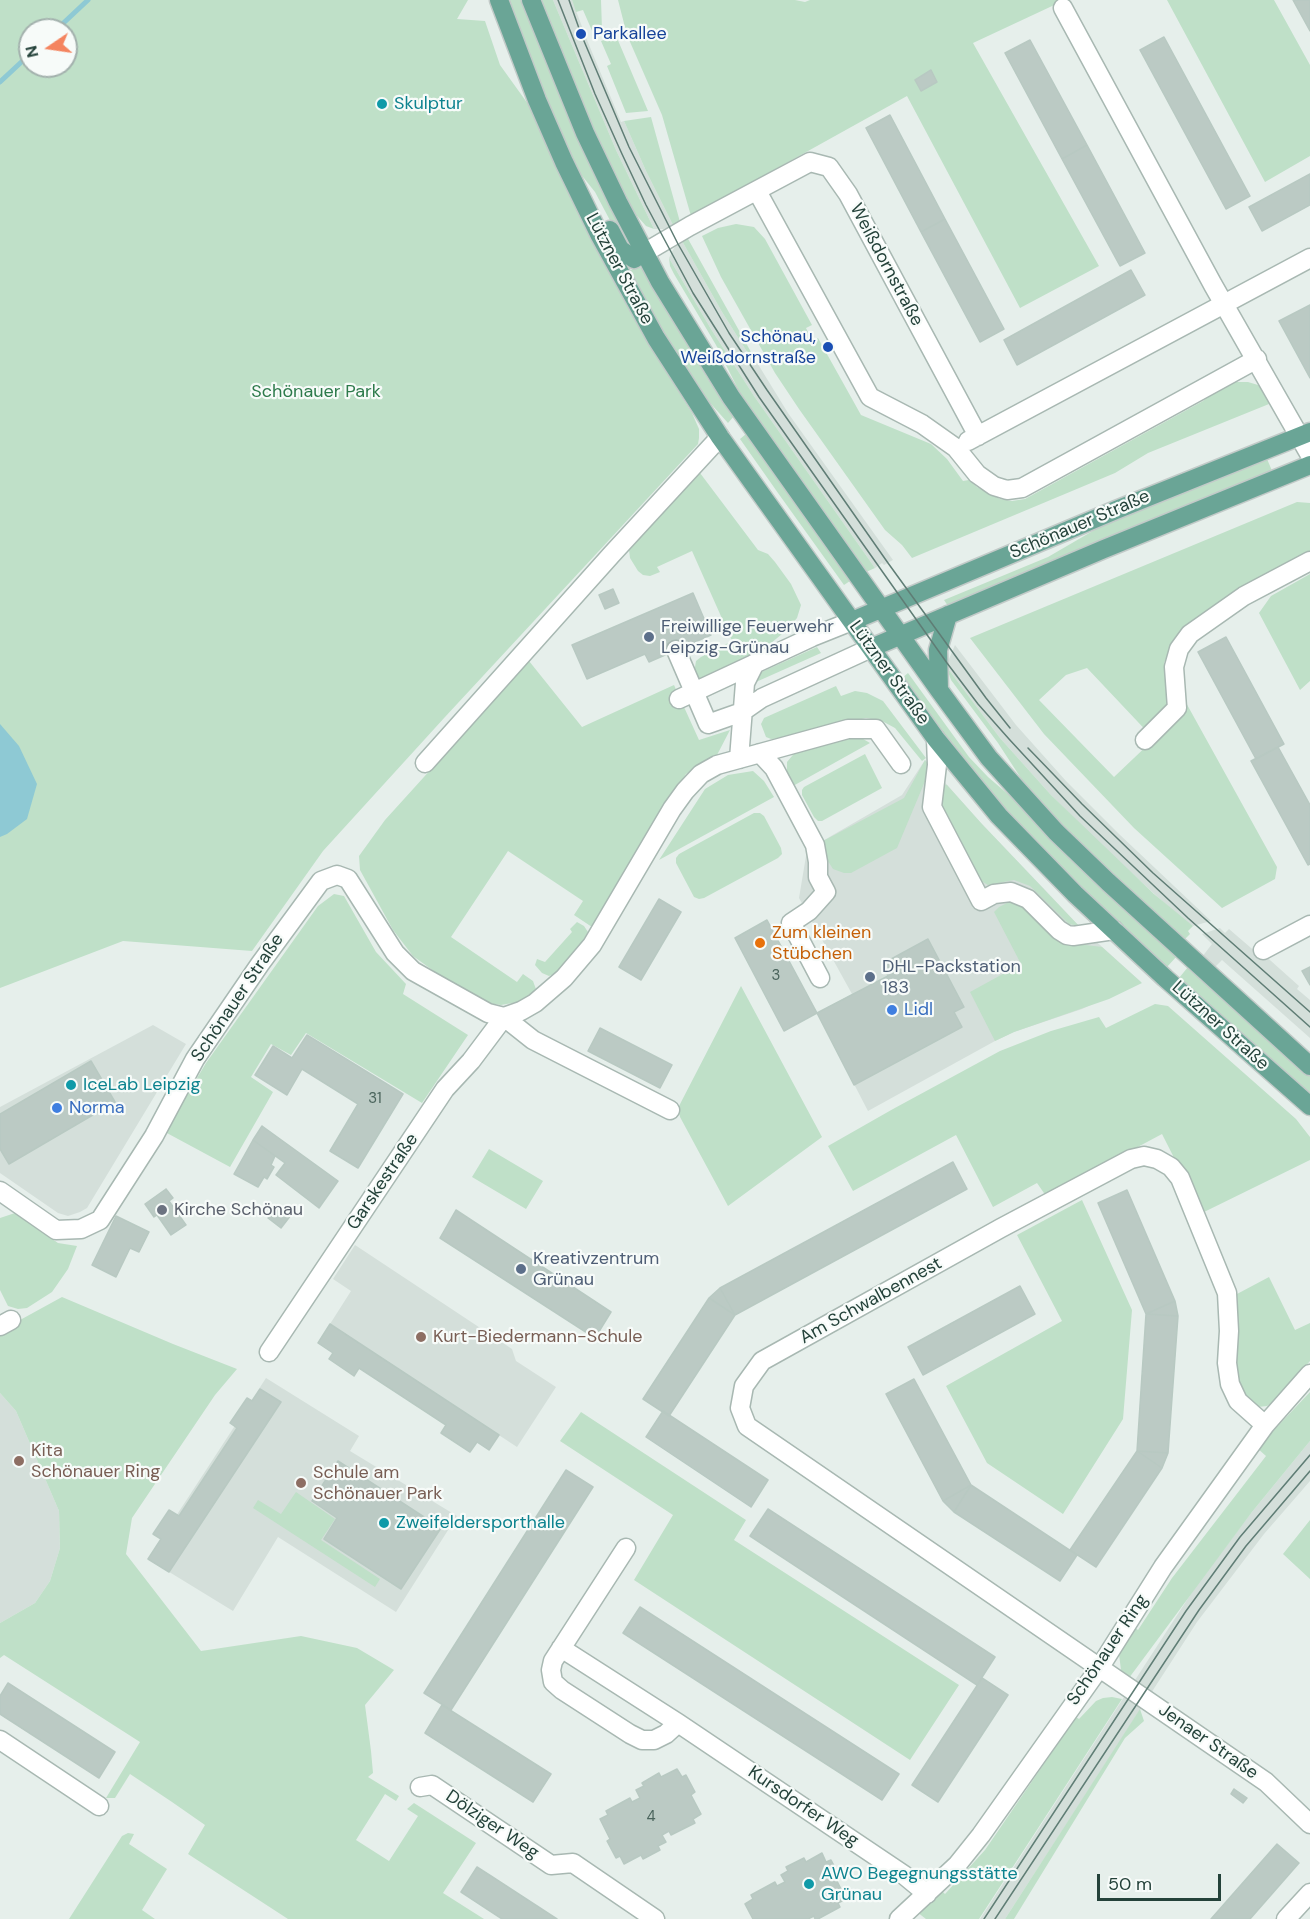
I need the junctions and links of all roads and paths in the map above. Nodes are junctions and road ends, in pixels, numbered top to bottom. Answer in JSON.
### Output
{"nodes":[{"id":1,"x":499,"y":0,"type":"edge"},
{"id":2,"x":531,"y":0,"type":"edge"},
{"id":3,"x":1063,"y":8,"type":"dead end"},
{"id":4,"x":564,"y":162,"type":"junction"},
{"id":5,"x":757,"y":191,"type":"junction"},
{"id":6,"x":644,"y":253,"type":"junction"},
{"id":7,"x":1310,"y":258,"type":"edge"},
{"id":8,"x":1224,"y":304,"type":"junction"},
{"id":9,"x":1257,"y":359,"type":"junction"},
{"id":10,"x":978,"y":436,"type":"junction"},
{"id":11,"x":720,"y":437,"type":"junction"},
{"id":12,"x":956,"y":448,"type":"junction"},
{"id":13,"x":1307,"y":448,"type":"edge"},
{"id":14,"x":1310,"y":561,"type":"edge"},
{"id":15,"x":881,"y":610,"type":"junction"},
{"id":16,"x":948,"y":615,"type":"junction"},
{"id":17,"x":852,"y":621,"type":"junction"},
{"id":18,"x":900,"y":636,"type":"junction"},
{"id":19,"x":871,"y":648,"type":"junction"},
{"id":20,"x":676,"y":650,"type":"dead end"},
{"id":21,"x":754,"y":663,"type":"junction"},
{"id":22,"x":939,"y":690,"type":"junction"},
{"id":23,"x":687,"y":696,"type":"junction"},
{"id":24,"x":742,"y":712,"type":"junction"},
{"id":25,"x":936,"y":739,"type":"junction"},
{"id":26,"x":1145,"y":740,"type":"dead end"},
{"id":27,"x":760,"y":753,"type":"junction"},
{"id":28,"x":739,"y":759,"type":"junction"},
{"id":29,"x":425,"y":763,"type":"dead end"},
{"id":30,"x":901,"y":764,"type":"dead end"},
{"id":31,"x":1310,"y":925,"type":"edge"},
{"id":32,"x":1114,"y":930,"type":"junction"},
{"id":33,"x":1263,"y":950,"type":"dead end"},
{"id":34,"x":820,"y":978,"type":"dead end"},
{"id":35,"x":504,"y":1017,"type":"junction"},
{"id":36,"x":1310,"y":1066,"type":"edge"},
{"id":37,"x":1310,"y":1106,"type":"edge"},
{"id":38,"x":670,"y":1110,"type":"dead end"},
{"id":39,"x":4,"y":1199,"type":"edge"},
{"id":40,"x":269,"y":1352,"type":"dead end"},
{"id":41,"x":1310,"y":1374,"type":"edge"},
{"id":42,"x":1265,"y":1425,"type":"junction"},
{"id":43,"x":626,"y":1548,"type":"dead end"},
{"id":44,"x":561,"y":1648,"type":"junction"},
{"id":45,"x":1100,"y":1667,"type":"junction"},
{"id":46,"x":678,"y":1723,"type":"junction"},
{"id":47,"x":0,"y":1740,"type":"edge"},
{"id":48,"x":420,"y":1787,"type":"dead end"},
{"id":49,"x":99,"y":1806,"type":"dead end"},
{"id":50,"x":1308,"y":1817,"type":"edge"},
{"id":51,"x":1310,"y":1893,"type":"edge"},
{"id":52,"x":927,"y":1894,"type":"junction"},
{"id":53,"x":655,"y":1919,"type":"edge"},
{"id":54,"x":899,"y":1919,"type":"edge"},
{"id":55,"x":1286,"y":1919,"type":"edge"}],
"edges":[{"from":1,"to":4,"type":"main road","name":"Lützner Straße"},
{"from":2,"to":6,"type":"main road","name":"Lützner Straße"},
{"from":3,"to":8,"type":"street"},
{"from":4,"to":6,"type":"main road","name":"Lützner Straße"},
{"from":4,"to":11,"type":"main road","name":"Lützner Straße"},
{"from":5,"to":6,"type":"street","name":"Weißdornstraße"},
{"from":5,"to":10,"type":"street","name":"Weißdornstraße"},
{"from":5,"to":12,"type":"street"},
{"from":6,"to":15,"type":"main road","name":"Lützner Straße"},
{"from":7,"to":8,"type":"street"},
{"from":8,"to":9,"type":"street"},
{"from":8,"to":10,"type":"street"},
{"from":9,"to":12,"type":"street"},
{"from":9,"to":13,"type":"street"},
{"from":10,"to":12,"type":"street"},
{"from":11,"to":17,"type":"main road","name":"Lützner Straße"},
{"from":11,"to":29,"type":"street"},
{"from":13,"to":15,"type":"main road","name":"Schönauer Straße"},
{"from":13,"to":16,"type":"main road","name":"Schönauer Straße"},
{"from":14,"to":26,"type":"street"},
{"from":15,"to":17,"type":"main road","name":"Schönauer Straße"},
{"from":15,"to":18,"type":"main road","name":"Lützner Straße"},
{"from":16,"to":18,"type":"main road","name":"Schönauer Straße"},
{"from":16,"to":22,"type":"main road"},
{"from":17,"to":19,"type":"main road","name":"Lützner Straße"},
{"from":17,"to":21,"type":"street"},
{"from":18,"to":19,"type":"main road","name":"Schönauer Straße"},
{"from":18,"to":22,"type":"main road","name":"Lützner Straße"},
{"from":19,"to":24,"type":"street"},
{"from":19,"to":25,"type":"main road","name":"Lützner Straße"},
{"from":20,"to":23,"type":"street"},
{"from":21,"to":23,"type":"street"},
{"from":21,"to":24,"type":"street"},
{"from":22,"to":36,"type":"main road","name":"Lützner Straße"},
{"from":23,"to":24,"type":"street"},
{"from":24,"to":28,"type":"street"},
{"from":25,"to":32,"type":"main road","name":"Lützner Straße"},
{"from":25,"to":32,"type":"street"},
{"from":27,"to":28,"type":"street","name":"Garskestraße"},
{"from":27,"to":30,"type":"street","name":"Garskestraße"},
{"from":27,"to":34,"type":"street"},
{"from":28,"to":35,"type":"street","name":"Garskestraße"},
{"from":31,"to":33,"type":"street"},
{"from":32,"to":37,"type":"main road","name":"Lützner Straße"},
{"from":35,"to":38,"type":"street"},
{"from":35,"to":39,"type":"street","name":"Schönauer Straße"},
{"from":35,"to":40,"type":"street","name":"Garskestraße"},
{"from":41,"to":42,"type":"street","name":"Schönauer Ring"},
{"from":42,"to":45,"type":"street","name":"Schönauer Ring"},
{"from":42,"to":45,"type":"street","name":"Am Schwalbennest"},
{"from":43,"to":44,"type":"street"},
{"from":44,"to":46,"type":"street","name":"Kursdorfer Weg"},
{"from":44,"to":46,"type":"street"},
{"from":45,"to":50,"type":"street","name":"Jenaer Straße"},
{"from":45,"to":52,"type":"street","name":"Schönauer Ring"},
{"from":46,"to":52,"type":"street","name":"Kursdorfer Weg"},
{"from":47,"to":49,"type":"street"},
{"from":48,"to":53,"type":"street","name":"Dölziger Weg"},
{"from":51,"to":55,"type":"street"},
{"from":52,"to":54,"type":"street","name":"Schönauer Ring"}]}
